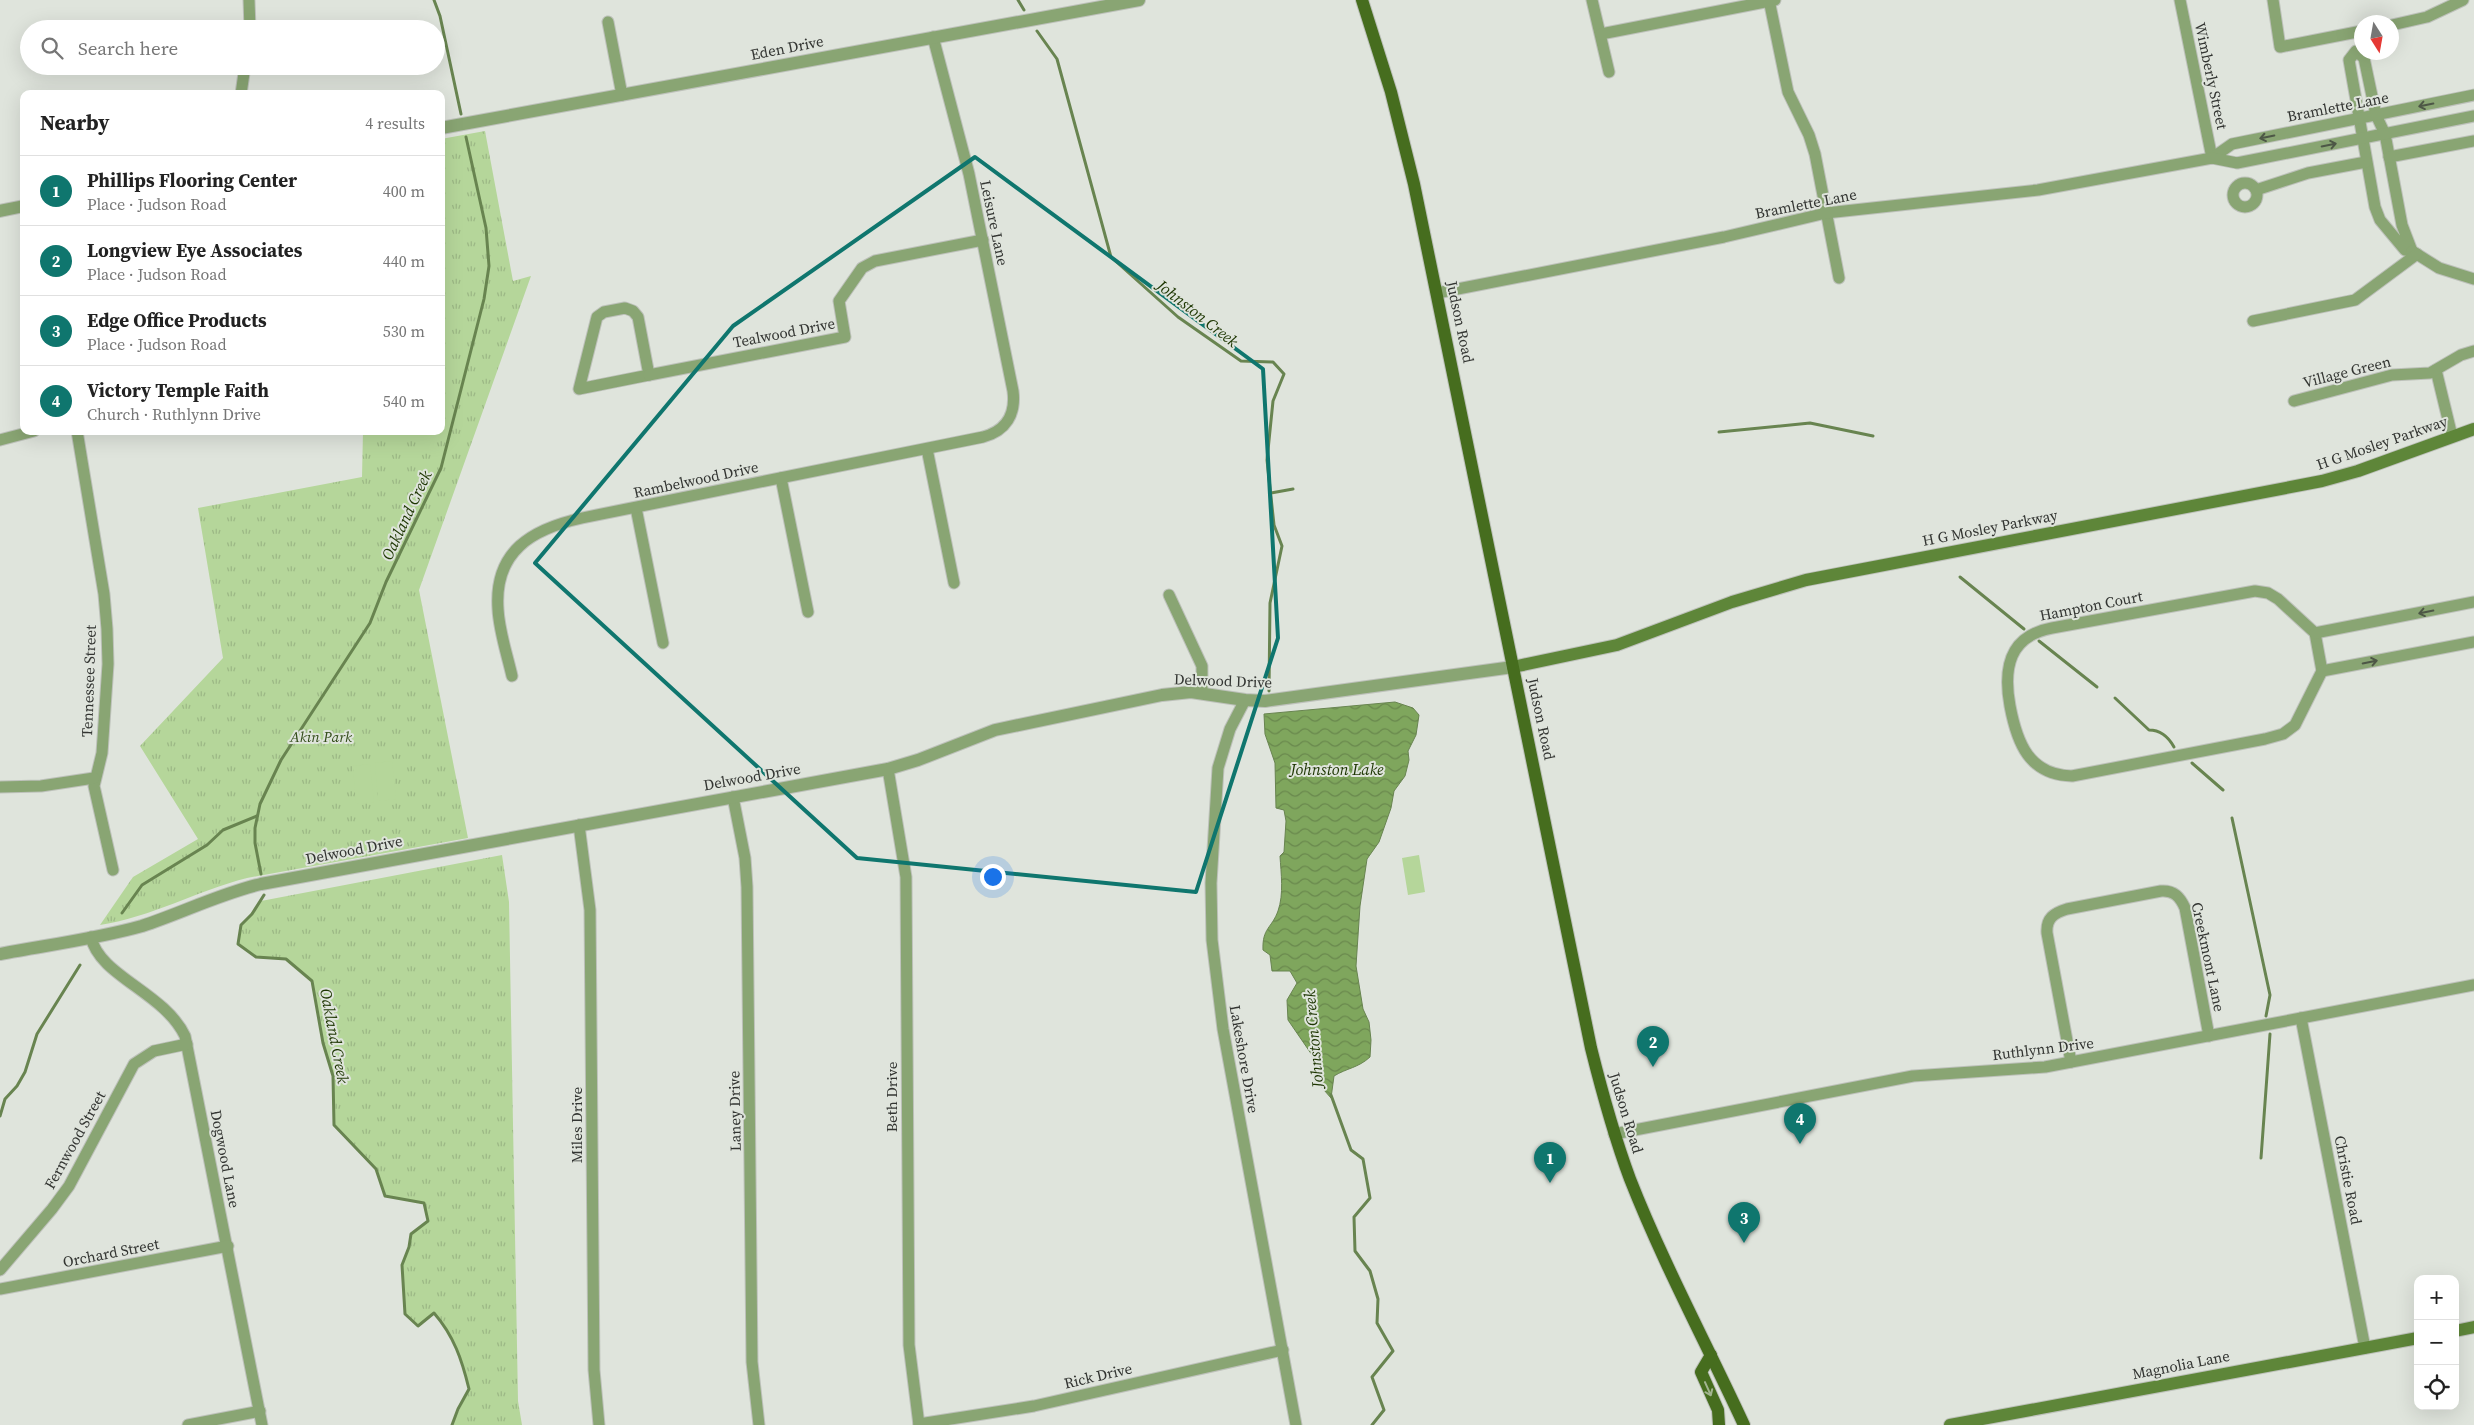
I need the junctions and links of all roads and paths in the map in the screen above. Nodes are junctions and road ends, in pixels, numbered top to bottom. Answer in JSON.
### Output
{"nodes":[{"id":1,"x":249,"y":0,"type":"edge"},
{"id":2,"x":1139,"y":0,"type":"edge"},
{"id":3,"x":1362,"y":0,"type":"edge"},
{"id":4,"x":1592,"y":0,"type":"edge"},
{"id":5,"x":1771,"y":0,"type":"edge"},
{"id":6,"x":2180,"y":0,"type":"edge"},
{"id":7,"x":2273,"y":0,"type":"edge"},
{"id":8,"x":2463,"y":0,"type":"edge"},
{"id":9,"x":250,"y":20,"type":"edge"},
{"id":10,"x":608,"y":22,"type":"dead end"},
{"id":11,"x":2399,"y":23,"type":"edge"},
{"id":12,"x":2354,"y":33,"type":"edge"},
{"id":13,"x":1601,"y":34,"type":"junction"},
{"id":14,"x":933,"y":38,"type":"junction"},
{"id":15,"x":2354,"y":53,"type":"edge"},
{"id":16,"x":2364,"y":60,"type":"edge"},
{"id":17,"x":1608,"y":72,"type":"dead end"},
{"id":18,"x":243,"y":75,"type":"edge"},
{"id":19,"x":241,"y":90,"type":"edge"},
{"id":20,"x":622,"y":95,"type":"junction"},
{"id":21,"x":2474,"y":95,"type":"edge"},
{"id":22,"x":2376,"y":114,"type":"junction"},
{"id":23,"x":2474,"y":116,"type":"edge"},
{"id":24,"x":2359,"y":118,"type":"junction"},
{"id":25,"x":445,"y":127,"type":"edge"},
{"id":26,"x":2384,"y":134,"type":"junction"},
{"id":27,"x":2361,"y":139,"type":"junction"},
{"id":28,"x":2474,"y":141,"type":"edge"},
{"id":29,"x":2389,"y":157,"type":"junction"},
{"id":30,"x":2212,"y":158,"type":"junction"},
{"id":31,"x":2366,"y":162,"type":"junction"},
{"id":32,"x":2256,"y":190,"type":"dead end"},
{"id":33,"x":20,"y":207,"type":"edge"},
{"id":34,"x":0,"y":211,"type":"edge"},
{"id":35,"x":1826,"y":213,"type":"junction"},
{"id":36,"x":983,"y":240,"type":"junction"},
{"id":37,"x":2414,"y":252,"type":"junction"},
{"id":38,"x":1839,"y":278,"type":"dead end"},
{"id":39,"x":2474,"y":279,"type":"edge"},
{"id":40,"x":1437,"y":293,"type":"junction"},
{"id":41,"x":2253,"y":321,"type":"dead end"},
{"id":42,"x":2474,"y":351,"type":"edge"},
{"id":43,"x":2436,"y":370,"type":"junction"},
{"id":44,"x":649,"y":375,"type":"junction"},
{"id":45,"x":2294,"y":401,"type":"dead end"},
{"id":46,"x":1010,"y":416,"type":"joint"},
{"id":47,"x":2474,"y":429,"type":"edge"},
{"id":48,"x":20,"y":435,"type":"edge"},
{"id":49,"x":78,"y":435,"type":"edge"},
{"id":50,"x":2452,"y":436,"type":"junction"},
{"id":51,"x":0,"y":440,"type":"edge"},
{"id":52,"x":927,"y":449,"type":"junction"},
{"id":53,"x":781,"y":478,"type":"junction"},
{"id":54,"x":636,"y":508,"type":"junction"},
{"id":55,"x":954,"y":583,"type":"dead end"},
{"id":56,"x":1169,"y":595,"type":"dead end"},
{"id":57,"x":2474,"y":602,"type":"edge"},
{"id":58,"x":808,"y":612,"type":"dead end"},
{"id":59,"x":2315,"y":633,"type":"junction"},
{"id":60,"x":2474,"y":642,"type":"edge"},
{"id":61,"x":663,"y":643,"type":"dead end"},
{"id":62,"x":1513,"y":667,"type":"junction"},
{"id":63,"x":2322,"y":671,"type":"junction"},
{"id":64,"x":512,"y":676,"type":"dead end"},
{"id":65,"x":1202,"y":693,"type":"junction"},
{"id":66,"x":1245,"y":700,"type":"junction"},
{"id":67,"x":888,"y":768,"type":"junction"},
{"id":68,"x":94,"y":778,"type":"junction"},
{"id":69,"x":0,"y":787,"type":"edge"},
{"id":70,"x":733,"y":796,"type":"junction"},
{"id":71,"x":579,"y":825,"type":"junction"},
{"id":72,"x":113,"y":870,"type":"dead end"},
{"id":73,"x":91,"y":937,"type":"junction"},
{"id":74,"x":0,"y":954,"type":"edge"},
{"id":75,"x":2474,"y":985,"type":"edge"},
{"id":76,"x":2301,"y":1018,"type":"junction"},
{"id":77,"x":2209,"y":1036,"type":"junction"},
{"id":78,"x":187,"y":1044,"type":"junction"},
{"id":79,"x":2071,"y":1062,"type":"junction"},
{"id":80,"x":1614,"y":1134,"type":"junction"},
{"id":81,"x":228,"y":1246,"type":"junction"},
{"id":82,"x":0,"y":1270,"type":"edge"},
{"id":83,"x":0,"y":1290,"type":"edge"},
{"id":84,"x":2474,"y":1327,"type":"edge"},
{"id":85,"x":2459,"y":1330,"type":"edge"},
{"id":86,"x":2414,"y":1339,"type":"edge"},
{"id":87,"x":2365,"y":1348,"type":"junction"},
{"id":88,"x":1283,"y":1350,"type":"junction"},
{"id":89,"x":1711,"y":1354,"type":"junction"},
{"id":90,"x":260,"y":1411,"type":"junction"},
{"id":91,"x":919,"y":1424,"type":"edge"},
{"id":92,"x":188,"y":1425,"type":"edge"},
{"id":93,"x":262,"y":1425,"type":"edge"},
{"id":94,"x":599,"y":1425,"type":"edge"},
{"id":95,"x":759,"y":1425,"type":"edge"},
{"id":96,"x":1296,"y":1425,"type":"edge"},
{"id":97,"x":1719,"y":1425,"type":"edge"},
{"id":98,"x":1744,"y":1425,"type":"edge"},
{"id":99,"x":1950,"y":1425,"type":"edge"}],
"edges":[{"from":1,"to":9,"type":"street"},
{"from":2,"to":14,"type":"street","name":"Eden Drive"},
{"from":3,"to":40,"type":"main road","name":"Judson Road"},
{"from":4,"to":13,"type":"street"},
{"from":5,"to":13,"type":"street"},
{"from":5,"to":35,"type":"street"},
{"from":6,"to":30,"type":"street","name":"Wimberly Street"},
{"from":7,"to":12,"type":"street"},
{"from":8,"to":11,"type":"street"},
{"from":10,"to":20,"type":"street"},
{"from":13,"to":17,"type":"street"},
{"from":14,"to":20,"type":"street","name":"Eden Drive"},
{"from":14,"to":36,"type":"street","name":"Leisure Lane"},
{"from":15,"to":24,"type":"street"},
{"from":16,"to":22,"type":"street"},
{"from":18,"to":19,"type":"street"},
{"from":20,"to":25,"type":"street","name":"Eden Drive"},
{"from":21,"to":22,"type":"street","name":"Bramlette Lane","one_way":true},
{"from":22,"to":24,"type":"street","name":"Bramlette Lane"},
{"from":22,"to":26,"type":"street"},
{"from":23,"to":26,"type":"street","name":"Bramlette Lane"},
{"from":24,"to":27,"type":"street"},
{"from":24,"to":30,"type":"street","name":"Bramlette Lane","one_way":true},
{"from":26,"to":27,"type":"street","name":"Bramlette Lane"},
{"from":26,"to":29,"type":"street"},
{"from":30,"to":27,"type":"street","name":"Bramlette Lane","one_way":true},
{"from":27,"to":31,"type":"street"},
{"from":28,"to":29,"type":"street"},
{"from":29,"to":37,"type":"street"},
{"from":30,"to":35,"type":"street","name":"Bramlette Lane"},
{"from":31,"to":32,"type":"street"},
{"from":31,"to":37,"type":"street"},
{"from":33,"to":34,"type":"street"},
{"from":35,"to":38,"type":"street"},
{"from":35,"to":40,"type":"street","name":"Bramlette Lane"},
{"from":36,"to":44,"type":"street","name":"Tealwood Drive"},
{"from":36,"to":46,"type":"street","name":"Leisure Lane"},
{"from":37,"to":39,"type":"street"},
{"from":37,"to":41,"type":"street"},
{"from":40,"to":62,"type":"main road","name":"Judson Road"},
{"from":42,"to":43,"type":"street","name":"Village Green"},
{"from":43,"to":45,"type":"street","name":"Village Green"},
{"from":43,"to":50,"type":"street"},
{"from":44,"to":44,"type":"street","name":"Tealwood Drive"},
{"from":46,"to":52,"type":"street","name":"Rambelwood Drive"},
{"from":47,"to":50,"type":"main road","name":"H G Mosley Parkway"},
{"from":48,"to":51,"type":"street"},
{"from":49,"to":68,"type":"street","name":"Tennessee Street"},
{"from":50,"to":62,"type":"main road","name":"H G Mosley Parkway"},
{"from":52,"to":53,"type":"street","name":"Rambelwood Drive"},
{"from":52,"to":55,"type":"street"},
{"from":53,"to":54,"type":"street","name":"Rambelwood Drive"},
{"from":53,"to":58,"type":"street"},
{"from":54,"to":61,"type":"street"},
{"from":54,"to":64,"type":"street","name":"Rambelwood Drive"},
{"from":56,"to":65,"type":"street"},
{"from":57,"to":59,"type":"street","one_way":true},
{"from":59,"to":63,"type":"street"},
{"from":59,"to":63,"type":"street","name":"Hampton Court"},
{"from":63,"to":60,"type":"street","one_way":true},
{"from":62,"to":66,"type":"street","name":"Delwood Drive"},
{"from":62,"to":80,"type":"main road","name":"Judson Road"},
{"from":65,"to":66,"type":"street","name":"Delwood Drive"},
{"from":65,"to":67,"type":"street","name":"Delwood Drive"},
{"from":66,"to":88,"type":"street","name":"Lakeshore Drive"},
{"from":67,"to":70,"type":"street","name":"Delwood Drive"},
{"from":67,"to":91,"type":"street","name":"Beth Drive"},
{"from":68,"to":69,"type":"street"},
{"from":68,"to":72,"type":"street","name":"Tennessee Street"},
{"from":70,"to":71,"type":"street","name":"Delwood Drive"},
{"from":70,"to":95,"type":"street","name":"Laney Drive"},
{"from":71,"to":73,"type":"street","name":"Delwood Drive"},
{"from":71,"to":94,"type":"street","name":"Miles Drive"},
{"from":73,"to":74,"type":"street","name":"Delwood Drive"},
{"from":73,"to":78,"type":"street","name":"Dogwood Lane"},
{"from":75,"to":76,"type":"street","name":"Ruthlynn Drive"},
{"from":76,"to":77,"type":"street","name":"Ruthlynn Drive"},
{"from":76,"to":87,"type":"street","name":"Christie Road"},
{"from":77,"to":79,"type":"street","name":"Ruthlynn Drive"},
{"from":77,"to":79,"type":"street","name":"Creekmont Lane"},
{"from":78,"to":81,"type":"street","name":"Dogwood Lane"},
{"from":78,"to":82,"type":"street","name":"Fernwood Street"},
{"from":79,"to":80,"type":"street","name":"Ruthlynn Drive"},
{"from":80,"to":89,"type":"main road","name":"Judson Road"},
{"from":81,"to":83,"type":"street","name":"Orchard Street"},
{"from":81,"to":90,"type":"street","name":"Dogwood Lane"},
{"from":84,"to":85,"type":"main road"},
{"from":86,"to":87,"type":"main road","name":"Magnolia Lane"},
{"from":87,"to":99,"type":"main road","name":"Magnolia Lane"},
{"from":88,"to":91,"type":"street","name":"Rick Drive"},
{"from":88,"to":96,"type":"street","name":"Lakeshore Drive"},
{"from":89,"to":97,"type":"main road","one_way":true},
{"from":89,"to":98,"type":"main road","name":"Judson Road"},
{"from":90,"to":92,"type":"street"},
{"from":90,"to":93,"type":"street","name":"Dogwood Lane"}]}
